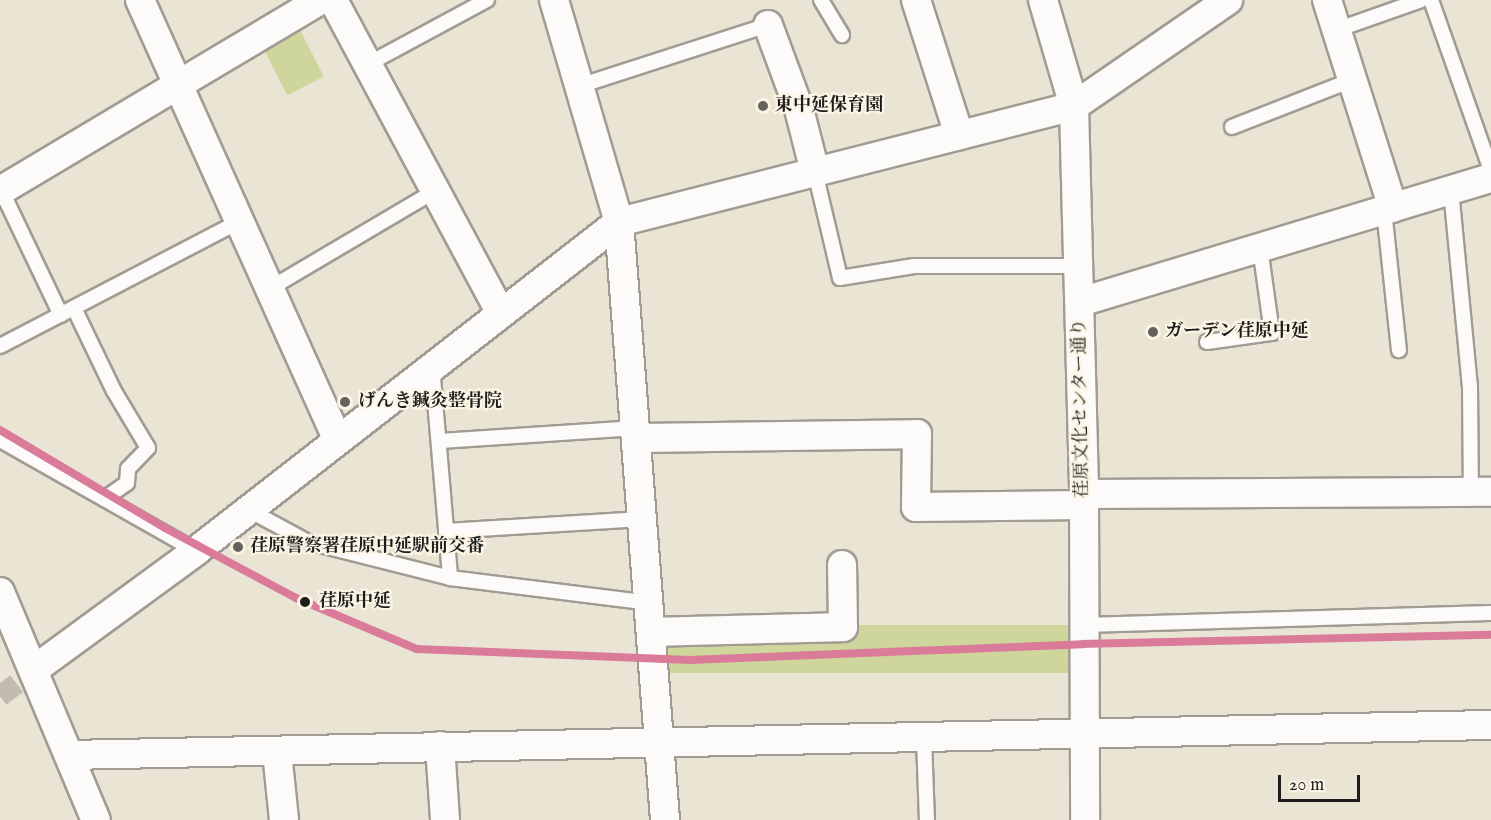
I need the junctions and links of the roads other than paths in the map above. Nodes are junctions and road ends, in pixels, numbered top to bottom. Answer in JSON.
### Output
{"nodes":[{"id":1,"x":140,"y":0,"type":"edge"},
{"id":2,"x":321,"y":0,"type":"edge"},
{"id":3,"x":333,"y":0,"type":"edge"},
{"id":4,"x":487,"y":0,"type":"edge"},
{"id":5,"x":554,"y":0,"type":"edge"},
{"id":6,"x":821,"y":0,"type":"edge"},
{"id":7,"x":916,"y":0,"type":"edge"},
{"id":8,"x":1043,"y":0,"type":"edge"},
{"id":9,"x":1228,"y":0,"type":"edge"},
{"id":10,"x":1327,"y":0,"type":"edge"},
{"id":11,"x":1421,"y":0,"type":"edge"},
{"id":12,"x":1431,"y":0,"type":"edge"},
{"id":13,"x":768,"y":26,"type":"joint"},
{"id":14,"x":1336,"y":30,"type":"junction"},
{"id":15,"x":842,"y":35,"type":"dead end"},
{"id":16,"x":368,"y":64,"type":"junction"},
{"id":17,"x":1352,"y":80,"type":"junction"},
{"id":18,"x":176,"y":85,"type":"junction"},
{"id":19,"x":579,"y":86,"type":"junction"},
{"id":20,"x":1074,"y":106,"type":"junction"},
{"id":21,"x":1232,"y":127,"type":"dead end"},
{"id":22,"x":959,"y":135,"type":"junction"},
{"id":23,"x":1491,"y":170,"type":"edge"},
{"id":24,"x":815,"y":172,"type":"junction"},
{"id":25,"x":1491,"y":178,"type":"edge"},
{"id":26,"x":1451,"y":190,"type":"junction"},
{"id":27,"x":435,"y":191,"type":"junction"},
{"id":28,"x":3,"y":196,"type":"edge"},
{"id":29,"x":1388,"y":209,"type":"junction"},
{"id":30,"x":238,"y":222,"type":"junction"},
{"id":31,"x":619,"y":222,"type":"junction"},
{"id":32,"x":1260,"y":248,"type":"junction"},
{"id":33,"x":1079,"y":266,"type":"junction"},
{"id":34,"x":269,"y":290,"type":"junction"},
{"id":35,"x":1080,"y":302,"type":"junction"},
{"id":36,"x":74,"y":308,"type":"junction"},
{"id":37,"x":501,"y":313,"type":"junction"},
{"id":38,"x":61,"y":315,"type":"junction"},
{"id":39,"x":1207,"y":342,"type":"dead end"},
{"id":40,"x":0,"y":346,"type":"edge"},
{"id":41,"x":1399,"y":350,"type":"dead end"},
{"id":42,"x":432,"y":366,"type":"junction"},
{"id":43,"x":637,"y":433,"type":"junction"},
{"id":44,"x":337,"y":438,"type":"junction"},
{"id":45,"x":0,"y":440,"type":"edge"},
{"id":46,"x":440,"y":441,"type":"junction"},
{"id":47,"x":1481,"y":493,"type":"edge"},
{"id":48,"x":104,"y":499,"type":"junction"},
{"id":49,"x":1084,"y":500,"type":"junction"},
{"id":50,"x":247,"y":509,"type":"junction"},
{"id":51,"x":643,"y":525,"type":"junction"},
{"id":52,"x":446,"y":531,"type":"junction"},
{"id":53,"x":196,"y":551,"type":"junction"},
{"id":54,"x":842,"y":565,"type":"dead end"},
{"id":55,"x":450,"y":578,"type":"junction"},
{"id":56,"x":0,"y":592,"type":"edge"},
{"id":57,"x":650,"y":603,"type":"junction"},
{"id":58,"x":1491,"y":613,"type":"edge"},
{"id":59,"x":1083,"y":625,"type":"junction"},
{"id":60,"x":652,"y":632,"type":"junction"},
{"id":61,"x":34,"y":669,"type":"junction"},
{"id":62,"x":1491,"y":725,"type":"edge"},
{"id":63,"x":1084,"y":736,"type":"junction"},
{"id":64,"x":924,"y":739,"type":"junction"},
{"id":65,"x":660,"y":741,"type":"junction"},
{"id":66,"x":440,"y":746,"type":"junction"},
{"id":67,"x":277,"y":752,"type":"junction"},
{"id":68,"x":69,"y":755,"type":"junction"},
{"id":69,"x":96,"y":820,"type":"edge"},
{"id":70,"x":284,"y":820,"type":"edge"},
{"id":71,"x":445,"y":820,"type":"edge"},
{"id":72,"x":665,"y":820,"type":"edge"},
{"id":73,"x":927,"y":820,"type":"edge"},
{"id":74,"x":1085,"y":820,"type":"edge"}],
"edges":[{"from":1,"to":18,"type":"street"},
{"from":2,"to":18,"type":"street"},
{"from":3,"to":16,"type":"street"},
{"from":4,"to":16,"type":"lane"},
{"from":5,"to":19,"type":"street"},
{"from":6,"to":15,"type":"lane"},
{"from":7,"to":22,"type":"street"},
{"from":8,"to":20,"type":"street","name":"荏原文化センター通り"},
{"from":9,"to":20,"type":"street"},
{"from":10,"to":14,"type":"street"},
{"from":11,"to":14,"type":"lane"},
{"from":12,"to":23,"type":"lane"},
{"from":13,"to":19,"type":"lane"},
{"from":13,"to":24,"type":"street"},
{"from":14,"to":17,"type":"street"},
{"from":16,"to":27,"type":"street"},
{"from":17,"to":21,"type":"lane"},
{"from":17,"to":29,"type":"street"},
{"from":18,"to":28,"type":"street"},
{"from":18,"to":30,"type":"street"},
{"from":19,"to":31,"type":"street"},
{"from":20,"to":22,"type":"street"},
{"from":20,"to":33,"type":"street","name":"荏原文化センター通り"},
{"from":22,"to":24,"type":"street"},
{"from":24,"to":31,"type":"street"},
{"from":24,"to":33,"type":"lane"},
{"from":25,"to":26,"type":"street"},
{"from":26,"to":29,"type":"street"},
{"from":26,"to":47,"type":"lane"},
{"from":27,"to":34,"type":"lane"},
{"from":27,"to":37,"type":"street"},
{"from":28,"to":38,"type":"lane"},
{"from":29,"to":32,"type":"street"},
{"from":29,"to":41,"type":"lane"},
{"from":30,"to":34,"type":"street"},
{"from":30,"to":36,"type":"lane"},
{"from":31,"to":37,"type":"street"},
{"from":31,"to":43,"type":"street"},
{"from":32,"to":35,"type":"street"},
{"from":32,"to":39,"type":"lane"},
{"from":33,"to":35,"type":"street","name":"荏原文化センター通り"},
{"from":34,"to":44,"type":"street"},
{"from":35,"to":49,"type":"street","name":"荏原文化センター通り"},
{"from":36,"to":38,"type":"lane"},
{"from":36,"to":48,"type":"lane"},
{"from":37,"to":42,"type":"street"},
{"from":38,"to":40,"type":"lane"},
{"from":42,"to":44,"type":"street"},
{"from":42,"to":46,"type":"lane"},
{"from":43,"to":46,"type":"lane"},
{"from":43,"to":49,"type":"street"},
{"from":43,"to":51,"type":"street"},
{"from":44,"to":50,"type":"street"},
{"from":45,"to":48,"type":"lane"},
{"from":46,"to":52,"type":"lane"},
{"from":47,"to":49,"type":"street"},
{"from":48,"to":53,"type":"lane"},
{"from":49,"to":59,"type":"street","name":"荏原文化センター通り"},
{"from":50,"to":53,"type":"street"},
{"from":50,"to":55,"type":"lane"},
{"from":51,"to":52,"type":"lane"},
{"from":51,"to":57,"type":"street"},
{"from":52,"to":55,"type":"lane"},
{"from":53,"to":61,"type":"street"},
{"from":54,"to":60,"type":"street"},
{"from":55,"to":57,"type":"lane"},
{"from":56,"to":61,"type":"street"},
{"from":57,"to":60,"type":"street"},
{"from":58,"to":59,"type":"lane"},
{"from":59,"to":63,"type":"street","name":"荏原文化センター通り"},
{"from":60,"to":65,"type":"street"},
{"from":61,"to":68,"type":"street"},
{"from":62,"to":63,"type":"street"},
{"from":63,"to":64,"type":"street"},
{"from":63,"to":74,"type":"street","name":"荏原文化センター通り"},
{"from":64,"to":65,"type":"street"},
{"from":64,"to":73,"type":"lane"},
{"from":65,"to":66,"type":"street"},
{"from":65,"to":72,"type":"street"},
{"from":66,"to":67,"type":"street"},
{"from":66,"to":71,"type":"street"},
{"from":67,"to":68,"type":"street"},
{"from":67,"to":70,"type":"street"},
{"from":68,"to":69,"type":"street"}]}
